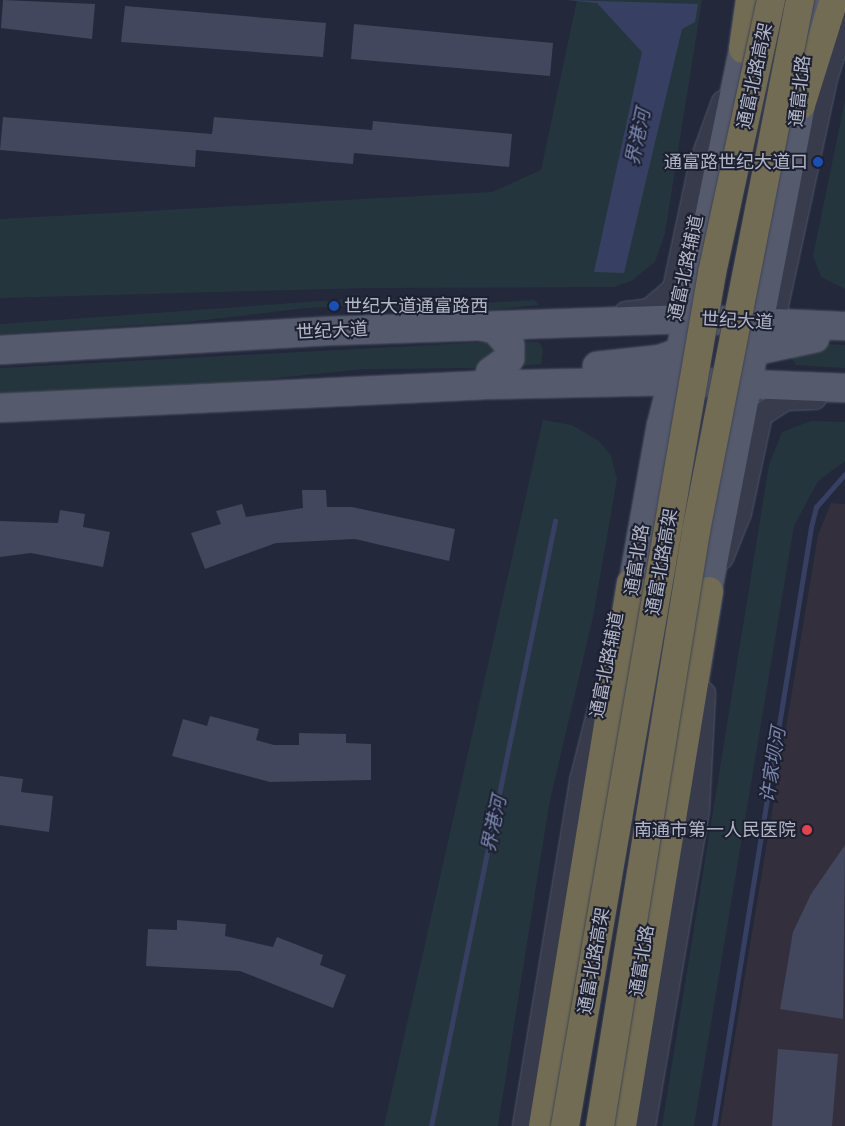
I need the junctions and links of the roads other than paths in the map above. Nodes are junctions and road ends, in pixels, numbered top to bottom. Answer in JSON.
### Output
{"nodes":[{"id":1,"x":739,"y":0,"type":"edge"},
{"id":2,"x":752,"y":0,"type":"edge"},
{"id":3,"x":771,"y":0,"type":"edge"},
{"id":4,"x":800,"y":0,"type":"edge"},
{"id":5,"x":814,"y":0,"type":"edge"},
{"id":6,"x":834,"y":0,"type":"edge"},
{"id":7,"x":845,"y":18,"type":"edge"},
{"id":8,"x":743,"y":49,"type":"junction"},
{"id":9,"x":801,"y":105,"type":"junction"},
{"id":10,"x":719,"y":112,"type":"junction"},
{"id":11,"x":791,"y":199,"type":"junction"},
{"id":12,"x":778,"y":264,"type":"junction"},
{"id":13,"x":682,"y":319,"type":"junction"},
{"id":14,"x":730,"y":321,"type":"junction"},
{"id":15,"x":440,"y":326,"type":"junction"},
{"id":16,"x":477,"y":326,"type":"junction"},
{"id":17,"x":845,"y":326,"type":"edge"},
{"id":18,"x":762,"y":336,"type":"junction"},
{"id":19,"x":845,"y":339,"type":"edge"},
{"id":20,"x":0,"y":350,"type":"edge"},
{"id":21,"x":675,"y":371,"type":"junction"},
{"id":22,"x":490,"y":372,"type":"junction"},
{"id":23,"x":752,"y":384,"type":"junction"},
{"id":24,"x":845,"y":388,"type":"edge"},
{"id":25,"x":249,"y":394,"type":"junction"},
{"id":26,"x":845,"y":399,"type":"edge"},
{"id":27,"x":0,"y":408,"type":"edge"},
{"id":28,"x":656,"y":426,"type":"junction"},
{"id":29,"x":646,"y":477,"type":"junction"},
{"id":30,"x":729,"y":540,"type":"junction"},
{"id":31,"x":631,"y":583,"type":"junction"},
{"id":32,"x":709,"y":591,"type":"junction"},
{"id":33,"x":696,"y":714,"type":"junction"},
{"id":34,"x":524,"y":1126,"type":"edge"},
{"id":35,"x":543,"y":1126,"type":"edge"},
{"id":36,"x":551,"y":1126,"type":"edge"},
{"id":37,"x":565,"y":1126,"type":"edge"},
{"id":38,"x":600,"y":1126,"type":"edge"},
{"id":39,"x":617,"y":1126,"type":"edge"},
{"id":40,"x":622,"y":1126,"type":"edge"},
{"id":41,"x":644,"y":1126,"type":"edge"}],
"edges":[{"from":1,"to":10,"type":"street","name":"通富北路辅道"},
{"from":2,"to":8,"type":"highway"},
{"from":3,"to":37,"type":"highway","name":"通富北路高架","bridge":true},
{"from":4,"to":38,"type":"highway","name":"通富北路高架","bridge":true},
{"from":5,"to":9,"type":"main road","name":"通富北路"},
{"from":6,"to":9,"type":"highway"},
{"from":7,"to":11,"type":"street"},
{"from":8,"to":10,"type":"street"},
{"from":8,"to":13,"type":"main road","name":"通富北路"},
{"from":9,"to":11,"type":"main road","name":"通富北路"},
{"from":10,"to":13,"type":"street","name":"通富北路辅道"},
{"from":10,"to":15,"type":"street"},
{"from":11,"to":12,"type":"main road","name":"通富北路"},
{"from":11,"to":12,"type":"main road"},
{"from":12,"to":14,"type":"main road"},
{"from":12,"to":18,"type":"main road","name":"通富北路"},
{"from":13,"to":14,"type":"main road","name":"世纪大道"},
{"from":13,"to":16,"type":"main road","name":"世纪大道"},
{"from":13,"to":21,"type":"main road","name":"通富北路"},
{"from":14,"to":18,"type":"main road","name":"世纪大道"},
{"from":14,"to":21,"type":"main road"},
{"from":15,"to":16,"type":"main road","name":"世纪大道"},
{"from":15,"to":20,"type":"main road","name":"世纪大道"},
{"from":16,"to":22,"type":"main road"},
{"from":17,"to":18,"type":"main road","name":"世纪大道"},
{"from":18,"to":19,"type":"main road"},
{"from":18,"to":21,"type":"main road"},
{"from":18,"to":23,"type":"main road","name":"通富北路"},
{"from":21,"to":22,"type":"main road"},
{"from":21,"to":23,"type":"main road"},
{"from":21,"to":25,"type":"main road"},
{"from":21,"to":28,"type":"main road","name":"通富北路"},
{"from":22,"to":25,"type":"main road"},
{"from":23,"to":24,"type":"main road"},
{"from":23,"to":30,"type":"street"},
{"from":23,"to":32,"type":"main road","name":"通富北路"},
{"from":25,"to":27,"type":"main road"},
{"from":26,"to":30,"type":"street"},
{"from":28,"to":29,"type":"main road","name":"通富北路"},
{"from":28,"to":29,"type":"main road"},
{"from":29,"to":31,"type":"main road","name":"通富北路"},
{"from":29,"to":34,"type":"street","name":"通富北路辅道"},
{"from":30,"to":32,"type":"street"},
{"from":30,"to":33,"type":"street"},
{"from":31,"to":35,"type":"highway"},
{"from":31,"to":36,"type":"main road","name":"通富北路"},
{"from":32,"to":33,"type":"highway"},
{"from":32,"to":39,"type":"main road","name":"通富北路"},
{"from":33,"to":40,"type":"highway"},
{"from":33,"to":41,"type":"street"}]}
